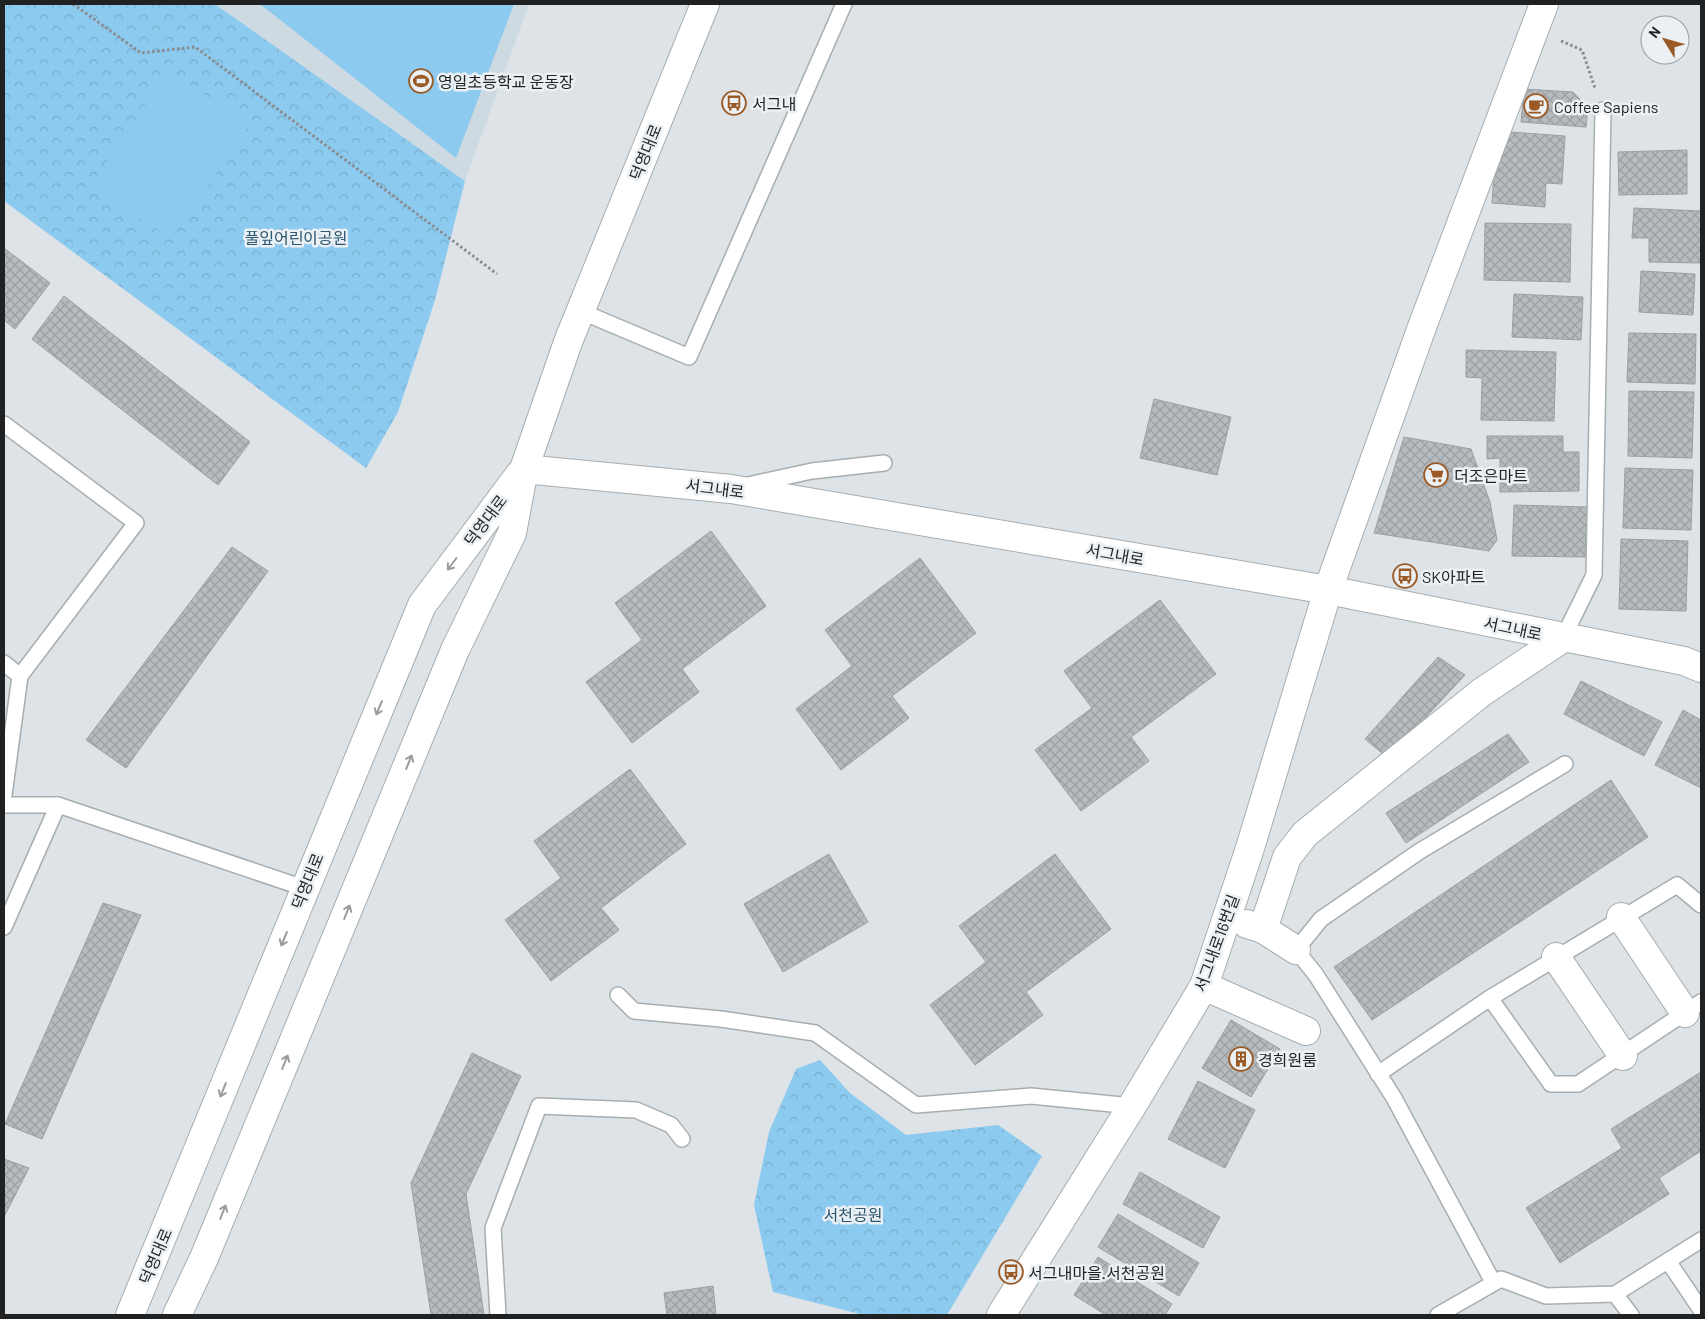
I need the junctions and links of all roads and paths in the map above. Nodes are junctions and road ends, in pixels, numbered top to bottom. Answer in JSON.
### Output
{"nodes":[{"id":1,"x":74,"y":4,"type":"edge"},
{"id":2,"x":705,"y":4,"type":"edge"},
{"id":3,"x":844,"y":4,"type":"edge"},
{"id":4,"x":1544,"y":4,"type":"edge"},
{"id":5,"x":1535,"y":29,"type":"junction"},
{"id":6,"x":1603,"y":110,"type":"joint"},
{"id":7,"x":497,"y":274,"type":"dead end"},
{"id":8,"x":580,"y":311,"type":"junction"},
{"id":9,"x":4,"y":424,"type":"edge"},
{"id":10,"x":884,"y":463,"type":"dead end"},
{"id":11,"x":524,"y":469,"type":"junction"},
{"id":12,"x":731,"y":488,"type":"junction"},
{"id":13,"x":1328,"y":590,"type":"junction"},
{"id":14,"x":1563,"y":638,"type":"junction"},
{"id":15,"x":4,"y":663,"type":"edge"},
{"id":16,"x":1701,"y":668,"type":"edge"},
{"id":17,"x":20,"y":676,"type":"junction"},
{"id":18,"x":1565,"y":764,"type":"dead end"},
{"id":19,"x":4,"y":795,"type":"edge"},
{"id":20,"x":4,"y":805,"type":"edge"},
{"id":21,"x":58,"y":805,"type":"junction"},
{"id":22,"x":1250,"y":848,"type":"junction"},
{"id":23,"x":1287,"y":857,"type":"junction"},
{"id":24,"x":304,"y":888,"type":"junction"},
{"id":25,"x":1701,"y":906,"type":"edge"},
{"id":26,"x":7,"y":913,"type":"edge"},
{"id":27,"x":1226,"y":917,"type":"junction"},
{"id":28,"x":1621,"y":918,"type":"junction"},
{"id":29,"x":4,"y":927,"type":"edge"},
{"id":30,"x":1263,"y":929,"type":"junction"},
{"id":31,"x":1296,"y":950,"type":"junction"},
{"id":32,"x":1556,"y":958,"type":"junction"},
{"id":33,"x":1204,"y":986,"type":"junction"},
{"id":34,"x":618,"y":995,"type":"dead end"},
{"id":35,"x":1490,"y":998,"type":"junction"},
{"id":36,"x":1693,"y":1008,"type":"edge"},
{"id":37,"x":1306,"y":1031,"type":"dead end"},
{"id":38,"x":1623,"y":1056,"type":"junction"},
{"id":39,"x":1378,"y":1074,"type":"junction"},
{"id":40,"x":1132,"y":1106,"type":"junction"},
{"id":41,"x":682,"y":1139,"type":"dead end"},
{"id":42,"x":162,"y":1240,"type":"junction"},
{"id":43,"x":1701,"y":1240,"type":"edge"},
{"id":44,"x":204,"y":1258,"type":"junction"},
{"id":45,"x":1668,"y":1261,"type":"junction"},
{"id":46,"x":1493,"y":1282,"type":"junction"},
{"id":47,"x":1615,"y":1294,"type":"junction"},
{"id":48,"x":1701,"y":1310,"type":"edge"},
{"id":49,"x":113,"y":1315,"type":"edge"},
{"id":50,"x":130,"y":1315,"type":"edge"},
{"id":51,"x":178,"y":1315,"type":"edge"},
{"id":52,"x":187,"y":1315,"type":"edge"},
{"id":53,"x":498,"y":1315,"type":"edge"},
{"id":54,"x":1001,"y":1315,"type":"edge"},
{"id":55,"x":1438,"y":1315,"type":"edge"},
{"id":56,"x":1631,"y":1315,"type":"edge"}],
"edges":[{"from":1,"to":7,"type":"path"},
{"from":2,"to":8,"type":"street","name":"덕영대로"},
{"from":3,"to":8,"type":"lane"},
{"from":4,"to":5,"type":"street","name":"서그내로16번길"},
{"from":5,"to":6,"type":"path"},
{"from":5,"to":13,"type":"street","name":"서그내로16번길"},
{"from":6,"to":14,"type":"lane"},
{"from":8,"to":11,"type":"street","name":"덕영대로"},
{"from":9,"to":17,"type":"lane"},
{"from":10,"to":12,"type":"lane"},
{"from":11,"to":12,"type":"street","name":"서그내로"},
{"from":11,"to":24,"type":"street","name":"덕영대로","one_way":true},
{"from":44,"to":11,"type":"street","name":"덕영대로","one_way":true},
{"from":12,"to":13,"type":"street","name":"서그내로"},
{"from":13,"to":14,"type":"street","name":"서그내로"},
{"from":13,"to":22,"type":"street","name":"서그내로16번길"},
{"from":14,"to":16,"type":"street","name":"서그내로"},
{"from":14,"to":23,"type":"street"},
{"from":15,"to":17,"type":"lane"},
{"from":17,"to":19,"type":"lane"},
{"from":18,"to":31,"type":"lane"},
{"from":20,"to":21,"type":"lane"},
{"from":21,"to":24,"type":"lane"},
{"from":21,"to":26,"type":"lane"},
{"from":22,"to":23,"type":"street"},
{"from":22,"to":27,"type":"street","name":"서그내로16번길"},
{"from":23,"to":30,"type":"street"},
{"from":24,"to":42,"type":"street","name":"덕영대로","one_way":true},
{"from":25,"to":28,"type":"lane"},
{"from":26,"to":29,"type":"lane"},
{"from":27,"to":30,"type":"street"},
{"from":27,"to":33,"type":"street","name":"서그내로16번길"},
{"from":28,"to":32,"type":"lane"},
{"from":28,"to":36,"type":"street"},
{"from":30,"to":31,"type":"street"},
{"from":31,"to":39,"type":"lane"},
{"from":32,"to":35,"type":"lane"},
{"from":32,"to":38,"type":"street"},
{"from":33,"to":37,"type":"street"},
{"from":33,"to":40,"type":"street","name":"서그내로16번길"},
{"from":34,"to":40,"type":"lane"},
{"from":35,"to":38,"type":"lane"},
{"from":35,"to":39,"type":"lane"},
{"from":36,"to":38,"type":"lane"},
{"from":39,"to":46,"type":"lane"},
{"from":40,"to":54,"type":"street","name":"서그내로16번길"},
{"from":41,"to":53,"type":"lane"},
{"from":42,"to":49,"type":"street"},
{"from":42,"to":50,"type":"street","name":"덕영대로"},
{"from":43,"to":45,"type":"lane"},
{"from":44,"to":51,"type":"street","name":"덕영대로"},
{"from":44,"to":52,"type":"street"},
{"from":45,"to":47,"type":"lane"},
{"from":45,"to":48,"type":"lane"},
{"from":46,"to":47,"type":"lane"},
{"from":46,"to":55,"type":"lane"},
{"from":47,"to":56,"type":"lane"}]}
